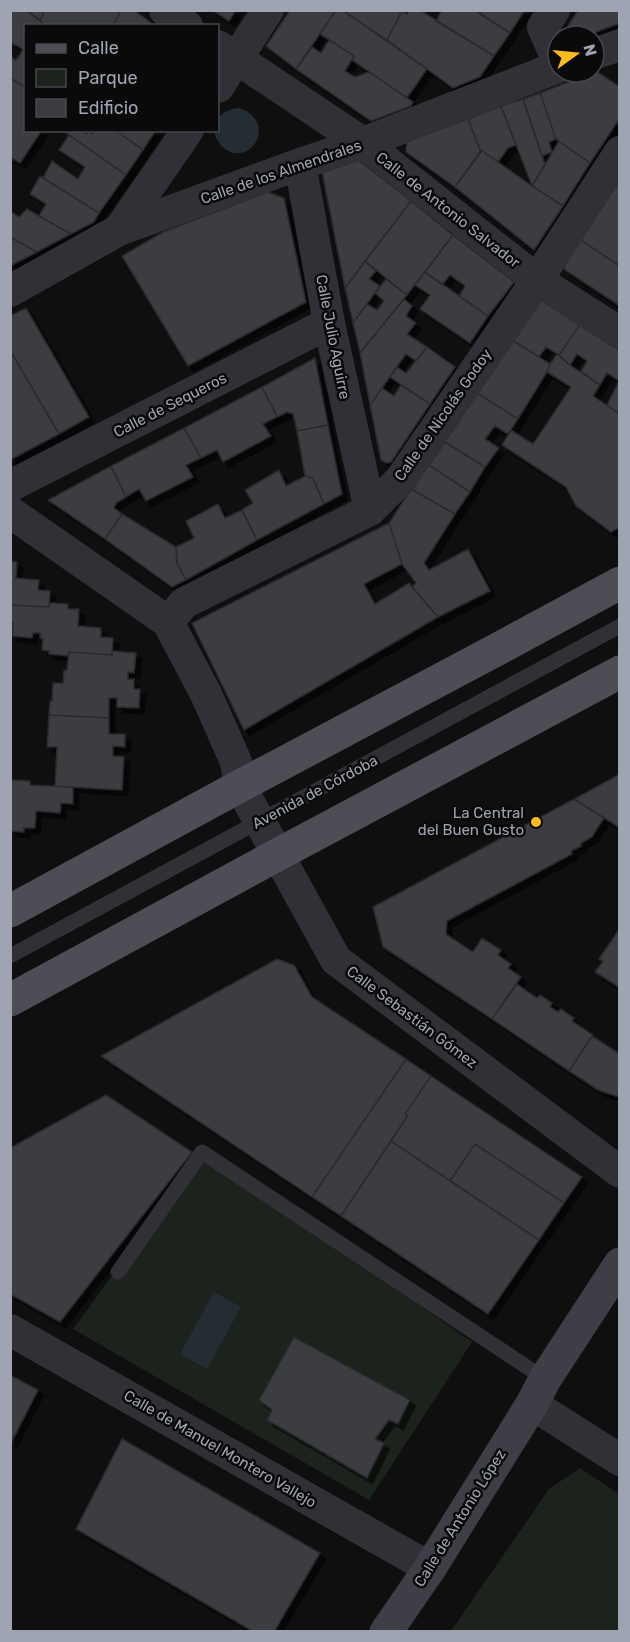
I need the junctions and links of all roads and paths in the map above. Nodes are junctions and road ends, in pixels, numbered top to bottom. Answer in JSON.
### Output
{"nodes":[{"id":1,"x":165,"y":10,"type":"edge"},
{"id":2,"x":268,"y":10,"type":"edge"},
{"id":3,"x":554,"y":10,"type":"edge"},
{"id":4,"x":184,"y":24,"type":"edge"},
{"id":5,"x":546,"y":34,"type":"edge"},
{"id":6,"x":227,"y":53,"type":"edge"},
{"id":7,"x":546,"y":72,"type":"edge"},
{"id":8,"x":219,"y":83,"type":"edge"},
{"id":9,"x":187,"y":132,"type":"edge"},
{"id":10,"x":363,"y":143,"type":"junction"},
{"id":11,"x":620,"y":152,"type":"edge"},
{"id":12,"x":300,"y":164,"type":"junction"},
{"id":13,"x":119,"y":230,"type":"junction"},
{"id":14,"x":537,"y":280,"type":"junction"},
{"id":15,"x":10,"y":291,"type":"edge"},
{"id":16,"x":329,"y":323,"type":"junction"},
{"id":17,"x":620,"y":333,"type":"edge"},
{"id":18,"x":10,"y":486,"type":"edge"},
{"id":19,"x":370,"y":510,"type":"junction"},
{"id":20,"x":10,"y":512,"type":"edge"},
{"id":21,"x":620,"y":583,"type":"edge"},
{"id":22,"x":168,"y":622,"type":"junction"},
{"id":23,"x":620,"y":626,"type":"edge"},
{"id":24,"x":620,"y":672,"type":"edge"},
{"id":25,"x":240,"y":786,"type":"junction"},
{"id":26,"x":259,"y":822,"type":"junction"},
{"id":27,"x":277,"y":855,"type":"junction"},
{"id":28,"x":10,"y":912,"type":"edge"},
{"id":29,"x":10,"y":956,"type":"edge"},
{"id":30,"x":10,"y":1000,"type":"edge"},
{"id":31,"x":620,"y":1172,"type":"edge"},
{"id":32,"x":620,"y":1264,"type":"edge"},
{"id":33,"x":118,"y":1272,"type":"dead end"},
{"id":34,"x":10,"y":1330,"type":"edge"},
{"id":35,"x":539,"y":1391,"type":"junction"},
{"id":36,"x":620,"y":1460,"type":"edge"},
{"id":37,"x":430,"y":1568,"type":"junction"},
{"id":38,"x":386,"y":1632,"type":"edge"}],
"edges":[{"from":1,"to":4,"type":"street"},
{"from":2,"to":6,"type":"street"},
{"from":3,"to":5,"type":"street"},
{"from":6,"to":8,"type":"street"},
{"from":6,"to":10,"type":"street","name":"Calle de Antonio Salvador"},
{"from":7,"to":10,"type":"street","name":"Calle de los Almendrales"},
{"from":9,"to":13,"type":"street"},
{"from":10,"to":12,"type":"street","name":"Calle de los Almendrales"},
{"from":10,"to":14,"type":"street","name":"Calle de Antonio Salvador"},
{"from":11,"to":14,"type":"street","name":"Calle de Nicolás Godoy"},
{"from":12,"to":13,"type":"street","name":"Calle de los Almendrales"},
{"from":12,"to":16,"type":"street","name":"Calle Julio Aguirre"},
{"from":13,"to":15,"type":"street","name":"Calle de los Almendrales"},
{"from":14,"to":17,"type":"street","name":"Calle de Antonio Salvador"},
{"from":14,"to":19,"type":"street","name":"Calle de Nicolás Godoy"},
{"from":16,"to":18,"type":"street","name":"Calle de Sequeros"},
{"from":16,"to":19,"type":"street","name":"Calle Julio Aguirre"},
{"from":19,"to":22,"type":"street","name":"Calle de Nicolás Godoy"},
{"from":20,"to":22,"type":"street"},
{"from":21,"to":25,"type":"main road"},
{"from":22,"to":25,"type":"street","name":"Calle Sebastián Gómez"},
{"from":23,"to":26,"type":"lane","name":"Avenida de Córdoba"},
{"from":24,"to":27,"type":"main road"},
{"from":25,"to":26,"type":"street","name":"Calle Sebastián Gómez"},
{"from":25,"to":28,"type":"main road"},
{"from":26,"to":27,"type":"street","name":"Calle Sebastián Gómez"},
{"from":26,"to":29,"type":"lane","name":"Avenida de Córdoba"},
{"from":27,"to":30,"type":"main road"},
{"from":27,"to":31,"type":"street","name":"Calle Sebastián Gómez"},
{"from":32,"to":35,"type":"street","name":"Calle de Antonio López"},
{"from":33,"to":35,"type":"lane"},
{"from":34,"to":37,"type":"street","name":"Calle de Manuel Montero Vallejo"},
{"from":35,"to":36,"type":"street"},
{"from":35,"to":37,"type":"street","name":"Calle de Antonio López"},
{"from":37,"to":38,"type":"street","name":"Calle de Antonio López"}]}
